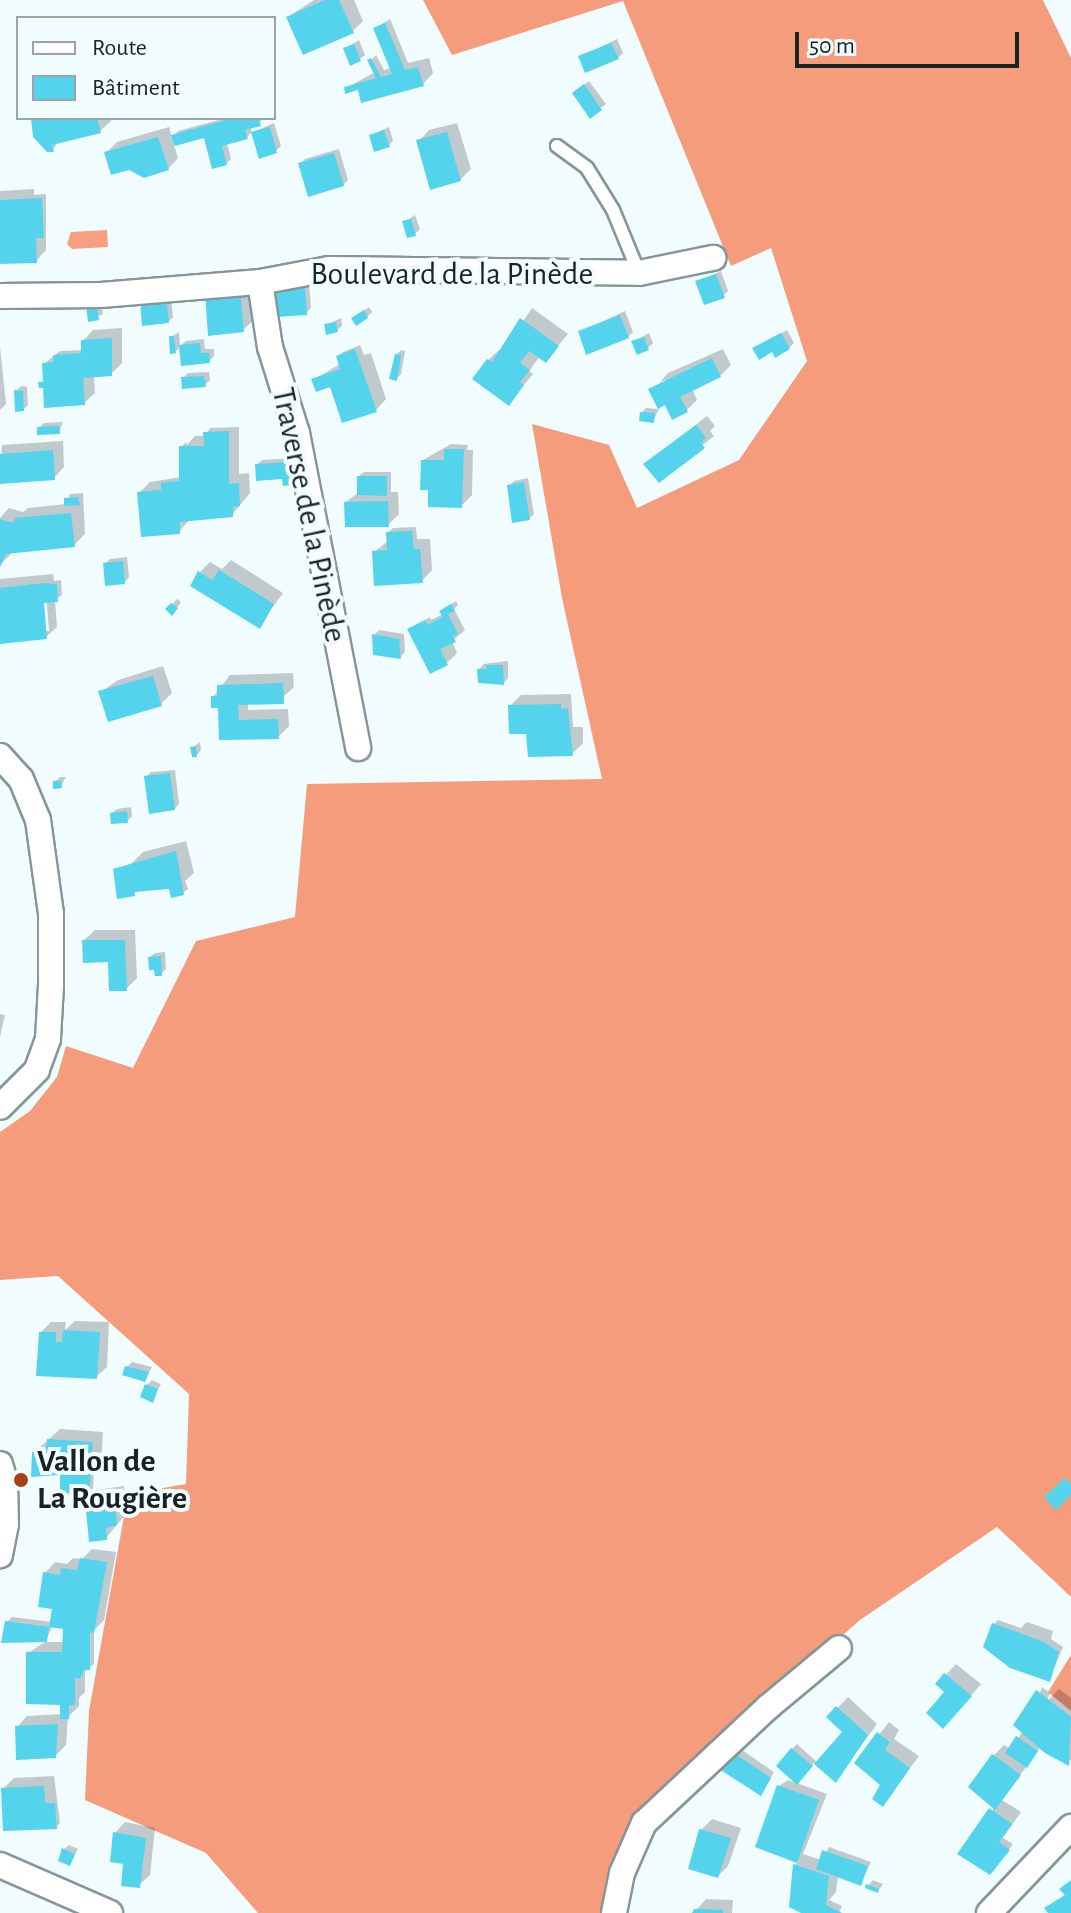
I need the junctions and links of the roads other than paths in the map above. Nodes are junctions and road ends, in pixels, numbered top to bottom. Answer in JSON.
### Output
{"nodes":[{"id":1,"x":557,"y":146,"type":"dead end"},
{"id":2,"x":713,"y":258,"type":"dead end"},
{"id":3,"x":639,"y":273,"type":"junction"},
{"id":4,"x":260,"y":282,"type":"junction"},
{"id":5,"x":0,"y":296,"type":"edge"},
{"id":6,"x":358,"y":748,"type":"dead end"},
{"id":7,"x":0,"y":756,"type":"edge"},
{"id":8,"x":0,"y":1107,"type":"edge"},
{"id":9,"x":0,"y":1464,"type":"edge"},
{"id":10,"x":0,"y":1555,"type":"edge"},
{"id":11,"x":839,"y":1648,"type":"dead end"},
{"id":12,"x":1071,"y":1827,"type":"edge"},
{"id":13,"x":0,"y":1865,"type":"edge"},
{"id":14,"x":110,"y":1913,"type":"edge"},
{"id":15,"x":614,"y":1913,"type":"edge"},
{"id":16,"x":989,"y":1913,"type":"edge"}],
"edges":[{"from":1,"to":3,"type":"lane"},
{"from":2,"to":3,"type":"street","name":"Boulevard de la Pinède"},
{"from":3,"to":4,"type":"street","name":"Boulevard de la Pinède"},
{"from":4,"to":5,"type":"street","name":"Boulevard de la Pinède"},
{"from":4,"to":6,"type":"street","name":"Traverse de la Pinède"},
{"from":7,"to":8,"type":"street"},
{"from":9,"to":10,"type":"street"},
{"from":11,"to":15,"type":"street"},
{"from":12,"to":16,"type":"street"},
{"from":13,"to":14,"type":"street"}]}
